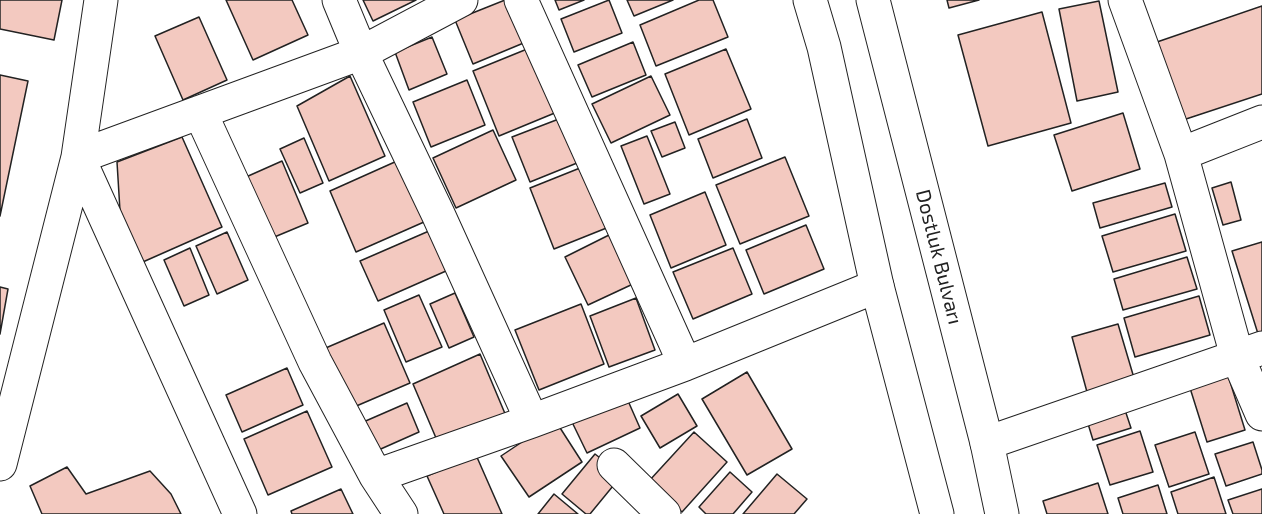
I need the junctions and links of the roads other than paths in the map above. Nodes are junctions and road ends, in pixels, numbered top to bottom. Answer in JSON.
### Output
{"nodes":[{"id":1,"x":100,"y":0,"type":"edge"},
{"id":2,"x":339,"y":0,"type":"edge"},
{"id":3,"x":461,"y":0,"type":"edge"},
{"id":4,"x":521,"y":0,"type":"edge"},
{"id":5,"x":810,"y":0,"type":"edge"},
{"id":6,"x":873,"y":0,"type":"edge"},
{"id":7,"x":1125,"y":0,"type":"edge"},
{"id":8,"x":361,"y":53,"type":"junction"},
{"id":9,"x":200,"y":112,"type":"junction"},
{"id":10,"x":1262,"y":122,"type":"edge"},
{"id":11,"x":1181,"y":154,"type":"junction"},
{"id":12,"x":78,"y":157,"type":"junction"},
{"id":13,"x":877,"y":285,"type":"junction"},
{"id":14,"x":1250,"y":352,"type":"edge"},
{"id":15,"x":685,"y":364,"type":"junction"},
{"id":16,"x":1262,"y":414,"type":"edge"},
{"id":17,"x":532,"y":422,"type":"junction"},
{"id":18,"x":987,"y":443,"type":"junction"},
{"id":19,"x":0,"y":464,"type":"edge"},
{"id":20,"x":614,"y":465,"type":"dead end"},
{"id":21,"x":376,"y":476,"type":"junction"},
{"id":22,"x":395,"y":512,"type":"edge"},
{"id":23,"x":240,"y":514,"type":"edge"},
{"id":24,"x":664,"y":514,"type":"edge"},
{"id":25,"x":937,"y":514,"type":"edge"},
{"id":26,"x":1002,"y":514,"type":"edge"}],
"edges":[{"from":1,"to":12,"type":"street"},
{"from":2,"to":8,"type":"street"},
{"from":3,"to":8,"type":"street"},
{"from":4,"to":15,"type":"street"},
{"from":5,"to":13,"type":"street"},
{"from":6,"to":18,"type":"street","name":"Dostluk Bulvarı"},
{"from":7,"to":11,"type":"street"},
{"from":8,"to":9,"type":"street"},
{"from":8,"to":17,"type":"street"},
{"from":9,"to":12,"type":"street"},
{"from":9,"to":21,"type":"street"},
{"from":10,"to":11,"type":"street"},
{"from":11,"to":14,"type":"street"},
{"from":12,"to":19,"type":"street"},
{"from":12,"to":23,"type":"street"},
{"from":13,"to":15,"type":"street"},
{"from":13,"to":25,"type":"street"},
{"from":14,"to":16,"type":"street"},
{"from":14,"to":18,"type":"street"},
{"from":15,"to":17,"type":"street"},
{"from":17,"to":21,"type":"street"},
{"from":18,"to":26,"type":"street","name":"Dostluk Bulvarı"},
{"from":20,"to":24,"type":"street"},
{"from":21,"to":22,"type":"street"}]}
